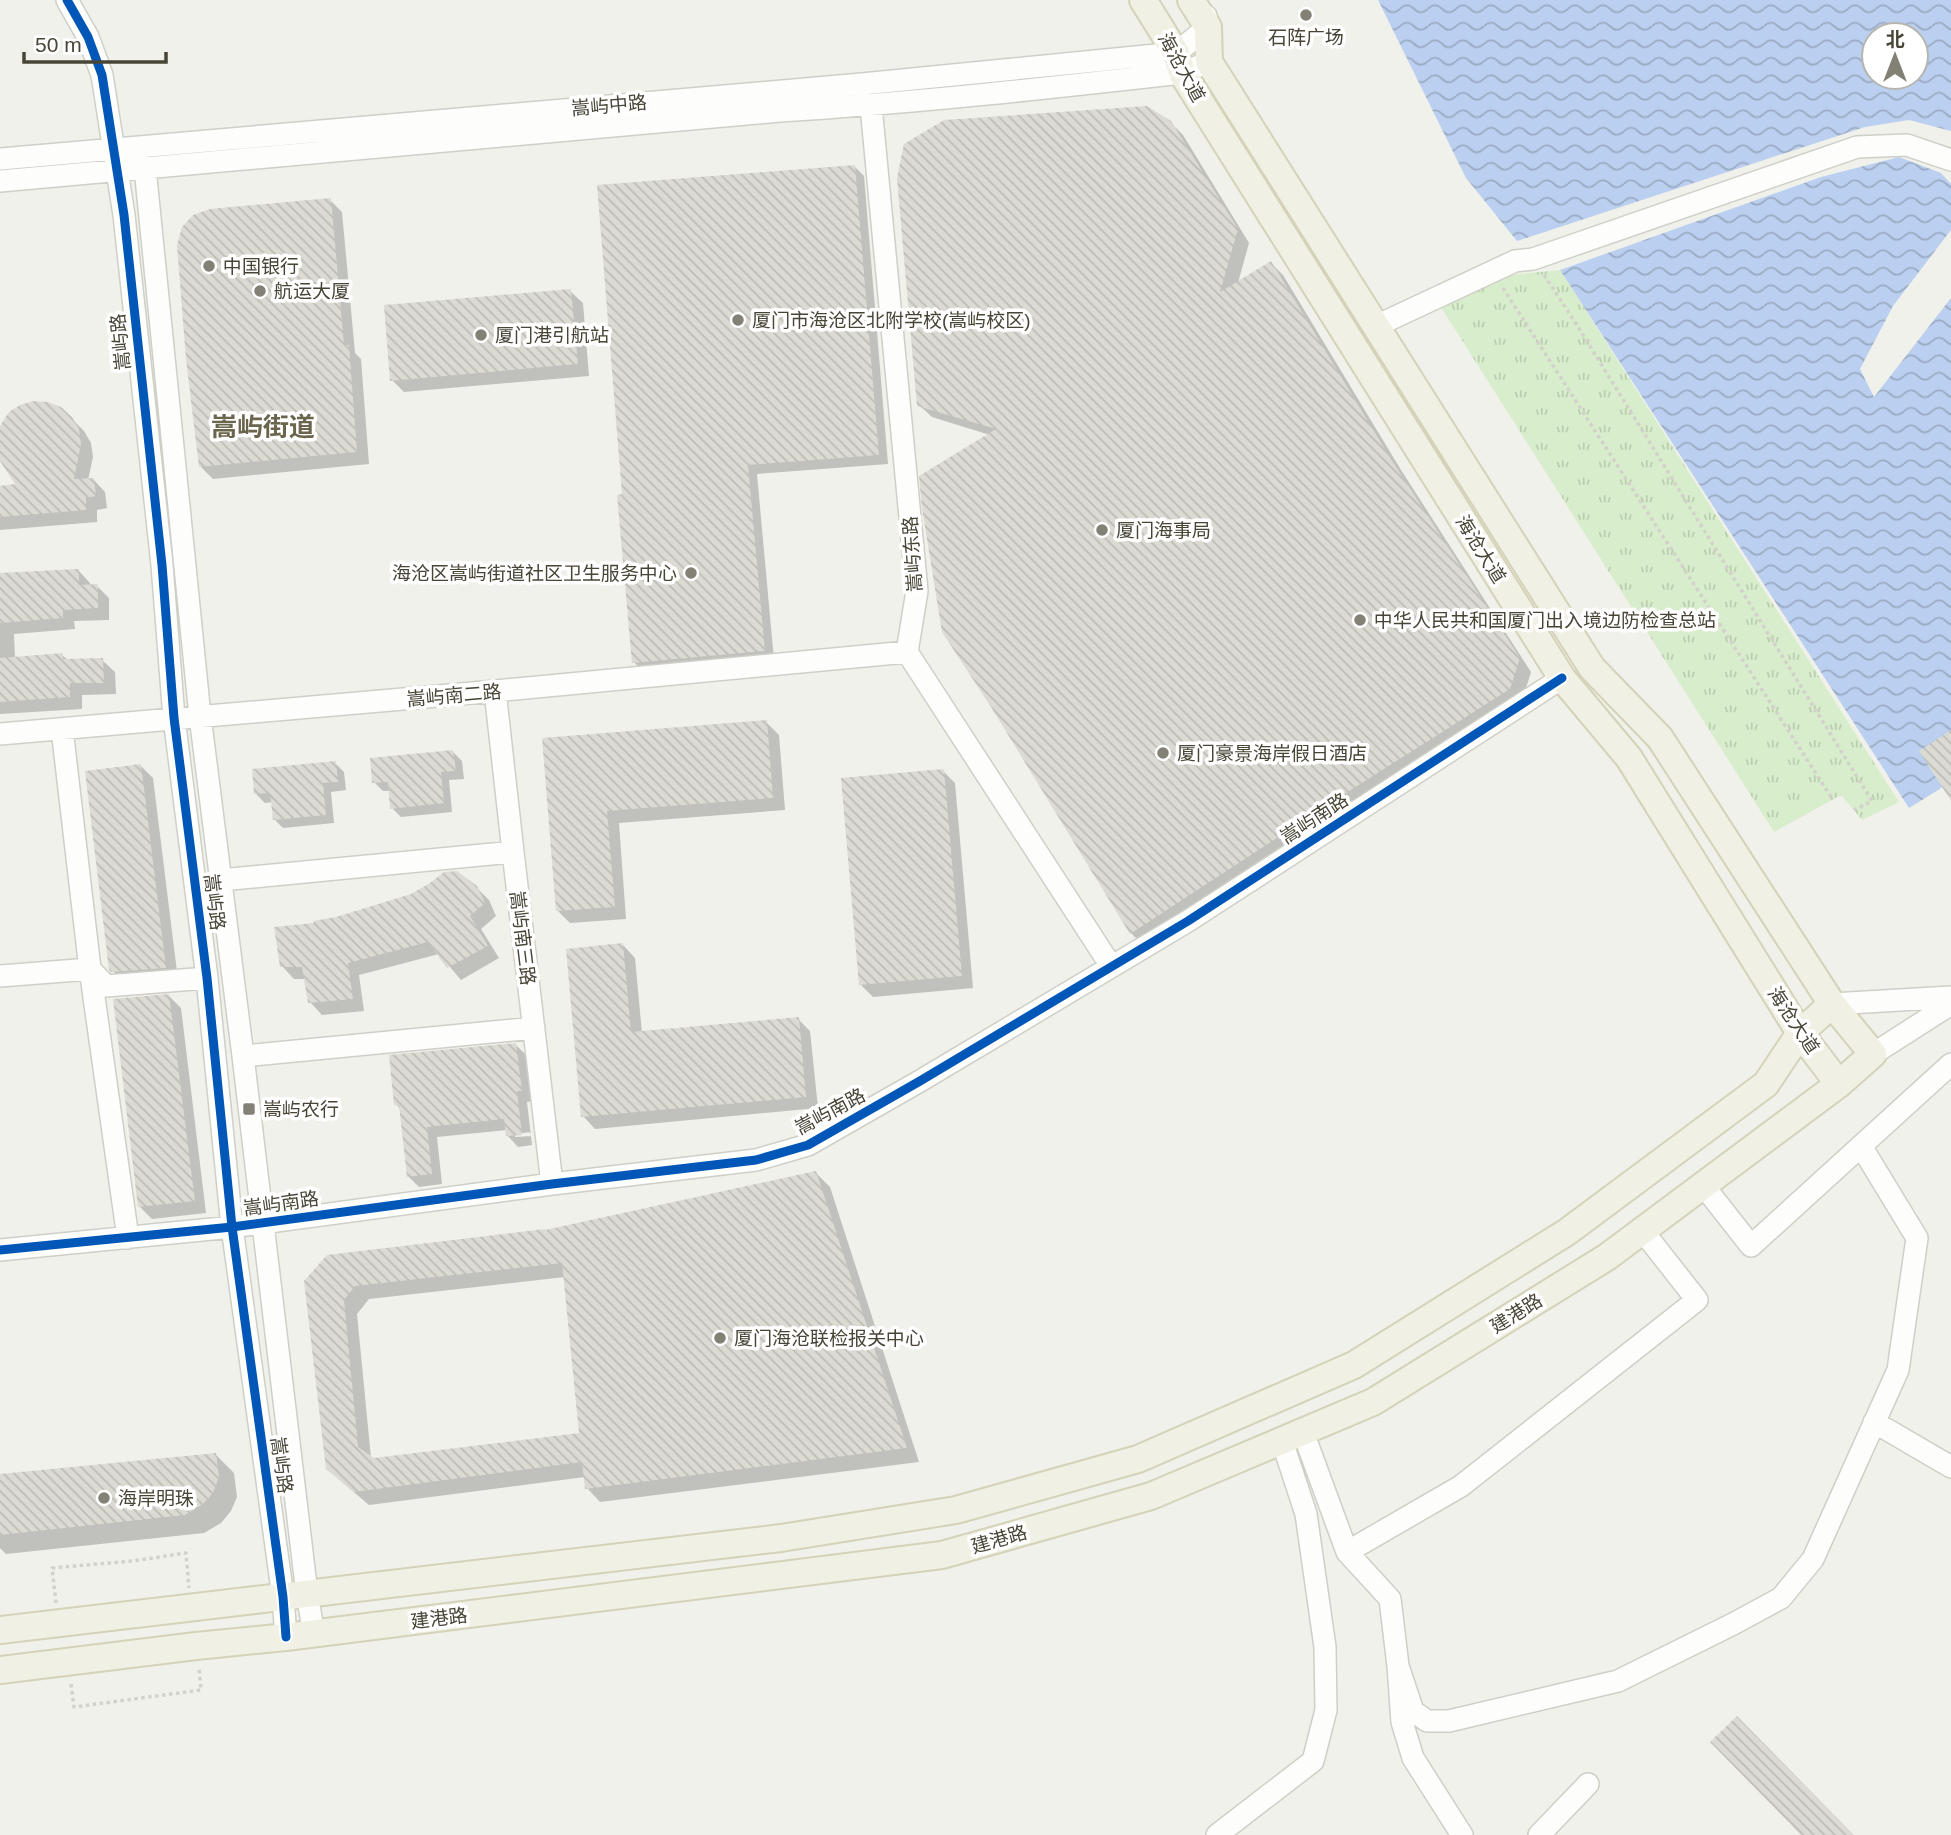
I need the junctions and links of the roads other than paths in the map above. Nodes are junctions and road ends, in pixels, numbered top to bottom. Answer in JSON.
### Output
{"nodes":[{"id":1,"x":67,"y":0,"type":"edge"},
{"id":2,"x":1143,"y":0,"type":"edge"},
{"id":3,"x":1191,"y":0,"type":"edge"},
{"id":4,"x":1203,"y":0,"type":"edge"},
{"id":5,"x":1208,"y":27,"type":"junction"},
{"id":6,"x":1209,"y":62,"type":"junction"},
{"id":7,"x":1179,"y":63,"type":"junction"},
{"id":8,"x":862,"y":84,"type":"junction"},
{"id":9,"x":871,"y":106,"type":"junction"},
{"id":10,"x":143,"y":158,"type":"junction"},
{"id":11,"x":0,"y":159,"type":"edge"},
{"id":12,"x":114,"y":160,"type":"junction"},
{"id":13,"x":1951,"y":160,"type":"edge"},
{"id":14,"x":0,"y":181,"type":"edge"},
{"id":15,"x":1376,"y":326,"type":"junction"},
{"id":16,"x":907,"y":652,"type":"junction"},
{"id":17,"x":1562,"y":678,"type":"junction"},
{"id":18,"x":495,"y":691,"type":"junction"},
{"id":19,"x":200,"y":716,"type":"junction"},
{"id":20,"x":174,"y":718,"type":"junction"},
{"id":21,"x":62,"y":729,"type":"junction"},
{"id":22,"x":0,"y":734,"type":"edge"},
{"id":23,"x":513,"y":852,"type":"junction"},
{"id":24,"x":221,"y":880,"type":"junction"},
{"id":25,"x":1111,"y":967,"type":"junction"},
{"id":26,"x":90,"y":969,"type":"junction"},
{"id":27,"x":0,"y":976,"type":"edge"},
{"id":28,"x":207,"y":978,"type":"junction"},
{"id":29,"x":1951,"y":997,"type":"edge"},
{"id":30,"x":1832,"y":1004,"type":"junction"},
{"id":31,"x":1951,"y":1004,"type":"edge"},
{"id":32,"x":534,"y":1028,"type":"junction"},
{"id":33,"x":1800,"y":1033,"type":"junction"},
{"id":34,"x":1873,"y":1054,"type":"junction"},
{"id":35,"x":243,"y":1056,"type":"junction"},
{"id":36,"x":1951,"y":1064,"type":"edge"},
{"id":37,"x":1839,"y":1084,"type":"junction"},
{"id":38,"x":1861,"y":1146,"type":"junction"},
{"id":39,"x":552,"y":1184,"type":"junction"},
{"id":40,"x":1703,"y":1185,"type":"junction"},
{"id":41,"x":261,"y":1223,"type":"junction"},
{"id":42,"x":232,"y":1227,"type":"junction"},
{"id":43,"x":1642,"y":1230,"type":"junction"},
{"id":44,"x":128,"y":1238,"type":"junction"},
{"id":45,"x":0,"y":1250,"type":"edge"},
{"id":46,"x":1874,"y":1422,"type":"junction"},
{"id":47,"x":1293,"y":1436,"type":"junction"},
{"id":48,"x":1951,"y":1467,"type":"edge"},
{"id":49,"x":1347,"y":1552,"type":"junction"},
{"id":50,"x":295,"y":1595,"type":"junction"},
{"id":51,"x":0,"y":1630,"type":"edge"},
{"id":52,"x":314,"y":1634,"type":"junction"},
{"id":53,"x":286,"y":1637,"type":"junction"},
{"id":54,"x":1398,"y":1666,"type":"junction"},
{"id":55,"x":0,"y":1670,"type":"edge"},
{"id":56,"x":1588,"y":1784,"type":"dead end"},
{"id":57,"x":1217,"y":1835,"type":"edge"},
{"id":58,"x":1462,"y":1835,"type":"edge"},
{"id":59,"x":1539,"y":1835,"type":"edge"}],
"edges":[{"from":1,"to":12,"type":"street","name":"嵩屿路"},
{"from":2,"to":7,"type":"main road","name":"海沧大道"},
{"from":3,"to":5,"type":"main road"},
{"from":4,"to":5,"type":"street"},
{"from":5,"to":6,"type":"main road","name":"海沧大道"},
{"from":5,"to":7,"type":"street"},
{"from":6,"to":7,"type":"street","name":"嵩屿中路"},
{"from":6,"to":15,"type":"main road","name":"海沧大道"},
{"from":7,"to":8,"type":"street","name":"嵩屿中路"},
{"from":7,"to":9,"type":"street","name":"嵩屿中路"},
{"from":7,"to":17,"type":"main road","name":"海沧大道"},
{"from":8,"to":9,"type":"street","name":"嵩屿东路"},
{"from":8,"to":10,"type":"street","name":"嵩屿中路"},
{"from":9,"to":10,"type":"street","name":"嵩屿中路"},
{"from":9,"to":16,"type":"street","name":"嵩屿东路"},
{"from":10,"to":12,"type":"street","name":"嵩屿中路"},
{"from":10,"to":19,"type":"street","name":"嵩屿路"},
{"from":11,"to":12,"type":"street","name":"嵩屿中路"},
{"from":12,"to":14,"type":"street","name":"嵩屿中路"},
{"from":12,"to":20,"type":"street","name":"嵩屿路"},
{"from":13,"to":15,"type":"street"},
{"from":15,"to":30,"type":"main road","name":"海沧大道"},
{"from":16,"to":18,"type":"street","name":"嵩屿南二路"},
{"from":16,"to":25,"type":"street"},
{"from":17,"to":25,"type":"street","name":"嵩屿南路"},
{"from":17,"to":33,"type":"main road","name":"海沧大道"},
{"from":18,"to":19,"type":"street","name":"嵩屿南二路"},
{"from":18,"to":23,"type":"street","name":"嵩屿南三路"},
{"from":19,"to":20,"type":"street","name":"嵩屿南二路"},
{"from":19,"to":24,"type":"street","name":"嵩屿路"},
{"from":20,"to":21,"type":"street","name":"嵩屿南二路"},
{"from":20,"to":28,"type":"street","name":"嵩屿路"},
{"from":21,"to":22,"type":"street","name":"嵩屿南二路"},
{"from":21,"to":26,"type":"street"},
{"from":23,"to":24,"type":"street"},
{"from":23,"to":32,"type":"street","name":"嵩屿南三路"},
{"from":24,"to":35,"type":"street","name":"嵩屿路"},
{"from":25,"to":39,"type":"street","name":"嵩屿南路"},
{"from":26,"to":27,"type":"street"},
{"from":26,"to":28,"type":"street"},
{"from":26,"to":44,"type":"street"},
{"from":28,"to":42,"type":"street","name":"嵩屿路"},
{"from":29,"to":30,"type":"street"},
{"from":30,"to":33,"type":"main road","name":"建港路"},
{"from":30,"to":34,"type":"main road","name":"海沧大道"},
{"from":31,"to":34,"type":"street"},
{"from":32,"to":35,"type":"street"},
{"from":32,"to":39,"type":"street","name":"嵩屿南三路"},
{"from":33,"to":37,"type":"main road","name":"海沧大道"},
{"from":33,"to":50,"type":"main road","name":"建港路"},
{"from":34,"to":37,"type":"main road","name":"建港路"},
{"from":35,"to":41,"type":"street","name":"嵩屿路"},
{"from":36,"to":38,"type":"street"},
{"from":37,"to":40,"type":"main road","name":"建港路"},
{"from":38,"to":40,"type":"street"},
{"from":38,"to":46,"type":"street"},
{"from":39,"to":41,"type":"street","name":"嵩屿南路"},
{"from":40,"to":43,"type":"main road","name":"建港路"},
{"from":41,"to":42,"type":"street","name":"嵩屿南路"},
{"from":41,"to":50,"type":"street","name":"嵩屿路"},
{"from":42,"to":44,"type":"street","name":"嵩屿南路"},
{"from":42,"to":50,"type":"street","name":"嵩屿路"},
{"from":43,"to":47,"type":"main road","name":"建港路"},
{"from":43,"to":49,"type":"street"},
{"from":44,"to":45,"type":"street","name":"嵩屿南路"},
{"from":46,"to":48,"type":"street"},
{"from":46,"to":54,"type":"street"},
{"from":47,"to":49,"type":"street"},
{"from":47,"to":52,"type":"main road","name":"建港路"},
{"from":47,"to":57,"type":"street"},
{"from":49,"to":54,"type":"street"},
{"from":50,"to":51,"type":"main road","name":"建港路"},
{"from":50,"to":52,"type":"street","name":"嵩屿路"},
{"from":50,"to":53,"type":"street","name":"嵩屿路"},
{"from":52,"to":53,"type":"main road","name":"建港路"},
{"from":53,"to":55,"type":"main road","name":"建港路"},
{"from":54,"to":58,"type":"street"},
{"from":56,"to":59,"type":"street"}]}
